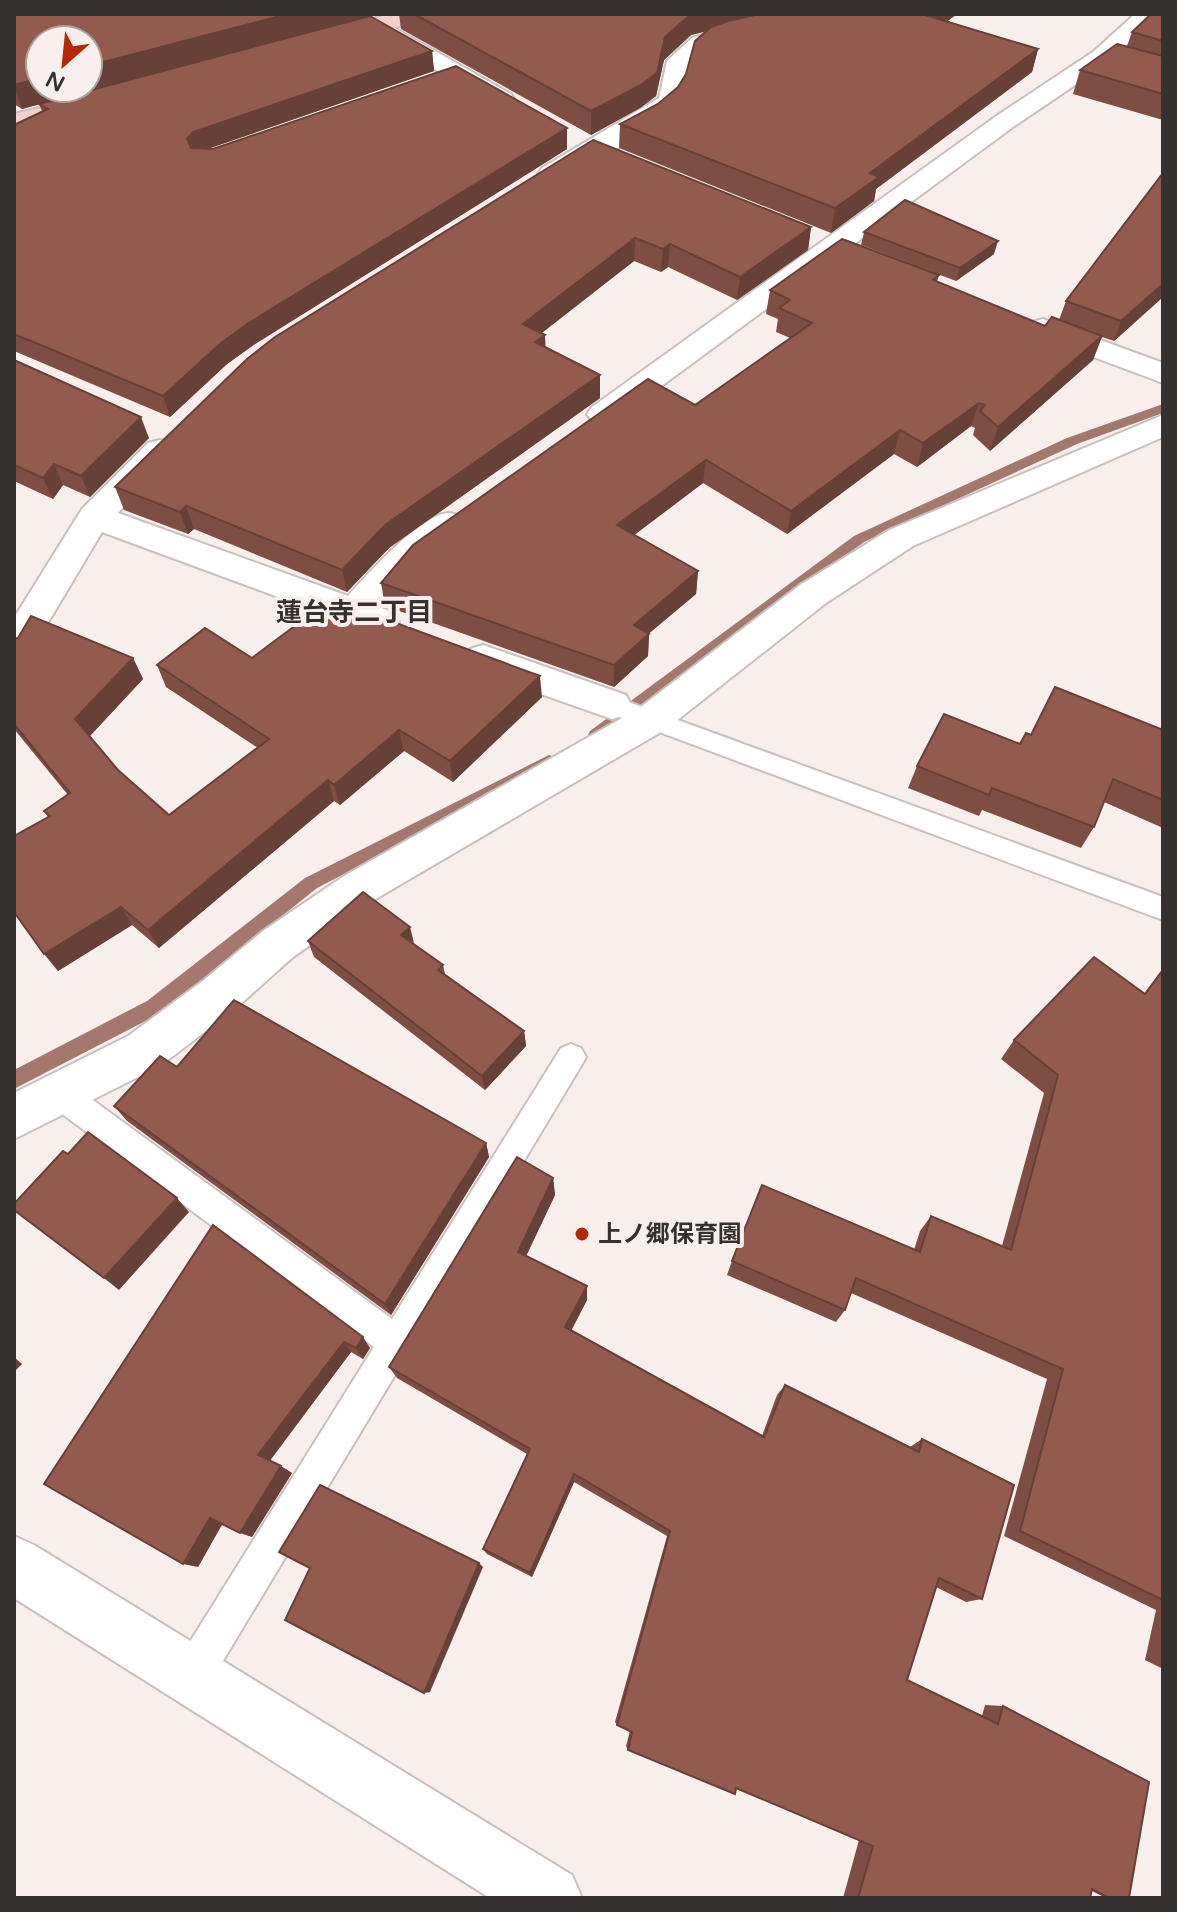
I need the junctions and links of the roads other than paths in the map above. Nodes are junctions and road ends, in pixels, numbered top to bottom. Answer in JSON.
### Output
{"nodes":[{"id":1,"x":417,"y":14,"type":"edge"},
{"id":2,"x":817,"y":14,"type":"edge"},
{"id":3,"x":1148,"y":14,"type":"edge"},
{"id":4,"x":376,"y":25,"type":"junction"},
{"id":5,"x":296,"y":47,"type":"edge"},
{"id":6,"x":1101,"y":57,"type":"junction"},
{"id":7,"x":1126,"y":64,"type":"edge"},
{"id":8,"x":460,"y":74,"type":"junction"},
{"id":9,"x":430,"y":84,"type":"edge"},
{"id":10,"x":84,"y":104,"type":"edge"},
{"id":11,"x":528,"y":114,"type":"edge"},
{"id":12,"x":14,"y":122,"type":"edge"},
{"id":13,"x":578,"y":142,"type":"junction"},
{"id":14,"x":619,"y":161,"type":"edge"},
{"id":15,"x":525,"y":190,"type":"edge"},
{"id":16,"x":806,"y":236,"type":"edge"},
{"id":17,"x":849,"y":253,"type":"junction"},
{"id":18,"x":1016,"y":318,"type":"edge"},
{"id":19,"x":1163,"y":374,"type":"edge"},
{"id":20,"x":148,"y":423,"type":"dead end"},
{"id":21,"x":1163,"y":425,"type":"edge"},
{"id":22,"x":581,"y":430,"type":"edge"},
{"id":23,"x":479,"y":503,"type":"edge"},
{"id":24,"x":94,"y":517,"type":"junction"},
{"id":25,"x":354,"y":612,"type":"junction"},
{"id":26,"x":411,"y":633,"type":"edge"},
{"id":27,"x":454,"y":648,"type":"edge"},
{"id":28,"x":14,"y":649,"type":"edge"},
{"id":29,"x":612,"y":705,"type":"joint"},
{"id":30,"x":650,"y":718,"type":"junction"},
{"id":31,"x":1163,"y":909,"type":"edge"},
{"id":32,"x":571,"y":1057,"type":"dead end"},
{"id":33,"x":60,"y":1094,"type":"junction"},
{"id":34,"x":14,"y":1117,"type":"edge"},
{"id":35,"x":396,"y":1342,"type":"junction"},
{"id":36,"x":14,"y":1565,"type":"edge"},
{"id":37,"x":192,"y":1675,"type":"junction"},
{"id":38,"x":549,"y":1898,"type":"edge"}],
"edges":[{"from":1,"to":4,"type":"street"},
{"from":2,"to":13,"type":"street"},
{"from":3,"to":6,"type":"street"},
{"from":4,"to":5,"type":"street"},
{"from":4,"to":8,"type":"street"},
{"from":6,"to":7,"type":"lane"},
{"from":6,"to":17,"type":"street"},
{"from":8,"to":9,"type":"street"},
{"from":8,"to":11,"type":"street"},
{"from":10,"to":12,"type":"street"},
{"from":13,"to":14,"type":"street"},
{"from":13,"to":15,"type":"street"},
{"from":16,"to":17,"type":"street"},
{"from":17,"to":22,"type":"street"},
{"from":18,"to":19,"type":"street"},
{"from":20,"to":24,"type":"street"},
{"from":21,"to":30,"type":"street"},
{"from":23,"to":25,"type":"street"},
{"from":24,"to":25,"type":"street"},
{"from":24,"to":28,"type":"street"},
{"from":25,"to":26,"type":"street"},
{"from":27,"to":29,"type":"street"},
{"from":29,"to":30,"type":"lane"},
{"from":30,"to":31,"type":"lane"},
{"from":30,"to":33,"type":"street"},
{"from":32,"to":35,"type":"lane"},
{"from":33,"to":34,"type":"street"},
{"from":33,"to":35,"type":"lane"},
{"from":35,"to":37,"type":"lane"},
{"from":36,"to":37,"type":"street"},
{"from":37,"to":38,"type":"street"}]}
